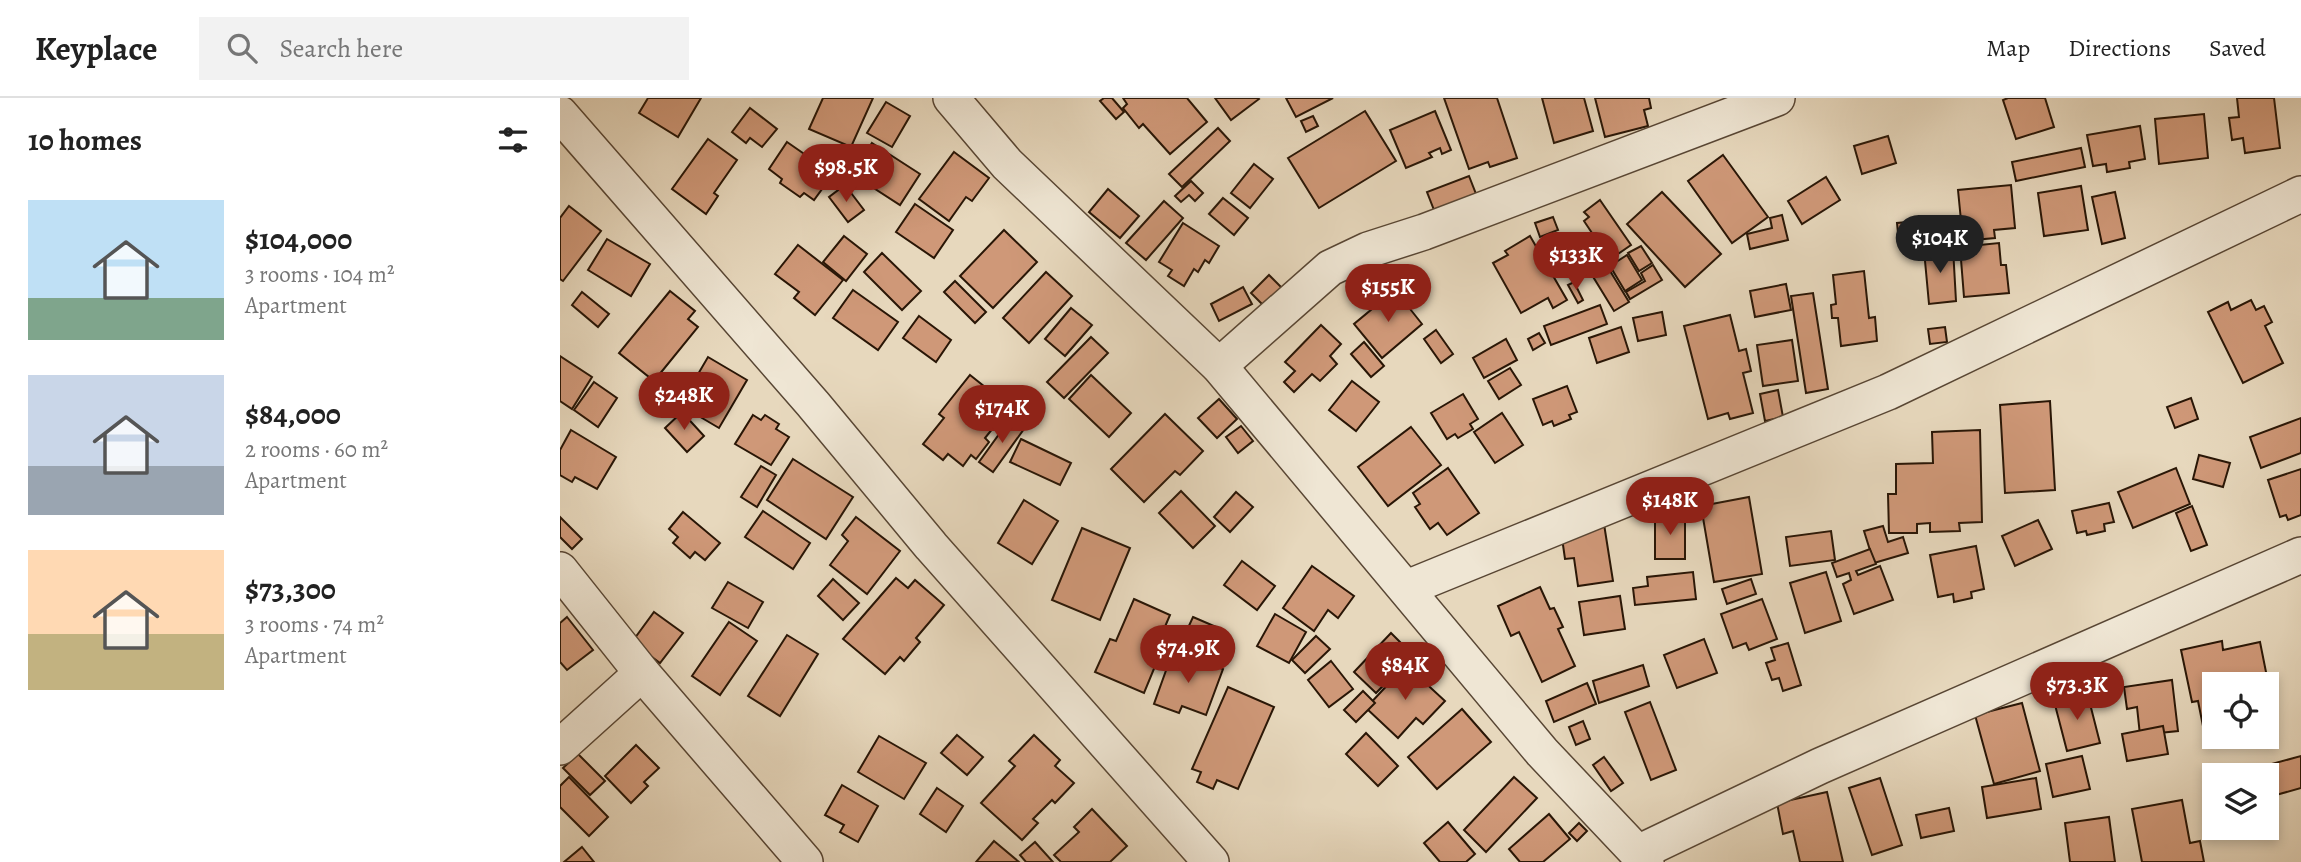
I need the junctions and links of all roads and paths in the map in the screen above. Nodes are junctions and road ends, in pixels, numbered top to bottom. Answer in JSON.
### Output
{"nodes":[{"id":1,"x":1777,"y":98,"type":"edge"},
{"id":2,"x":960,"y":101,"type":"edge"},
{"id":3,"x":560,"y":114,"type":"edge"},
{"id":4,"x":2301,"y":194,"type":"edge"},
{"id":5,"x":1219,"y":366,"type":"junction"},
{"id":6,"x":2301,"y":555,"type":"edge"},
{"id":7,"x":560,"y":570,"type":"edge"},
{"id":8,"x":1407,"y":588,"type":"junction"},
{"id":9,"x":642,"y":673,"type":"junction"},
{"id":10,"x":560,"y":747,"type":"edge"},
{"id":11,"x":1642,"y":858,"type":"edge"},
{"id":12,"x":804,"y":862,"type":"edge"},
{"id":13,"x":1210,"y":862,"type":"edge"}],
"edges":[{"from":1,"to":5,"type":"street"},
{"from":2,"to":5,"type":"street"},
{"from":3,"to":13,"type":"street"},
{"from":4,"to":8,"type":"street"},
{"from":5,"to":8,"type":"street"},
{"from":6,"to":11,"type":"street"},
{"from":7,"to":9,"type":"street"},
{"from":8,"to":11,"type":"street"},
{"from":9,"to":10,"type":"street"},
{"from":9,"to":12,"type":"street"}]}
